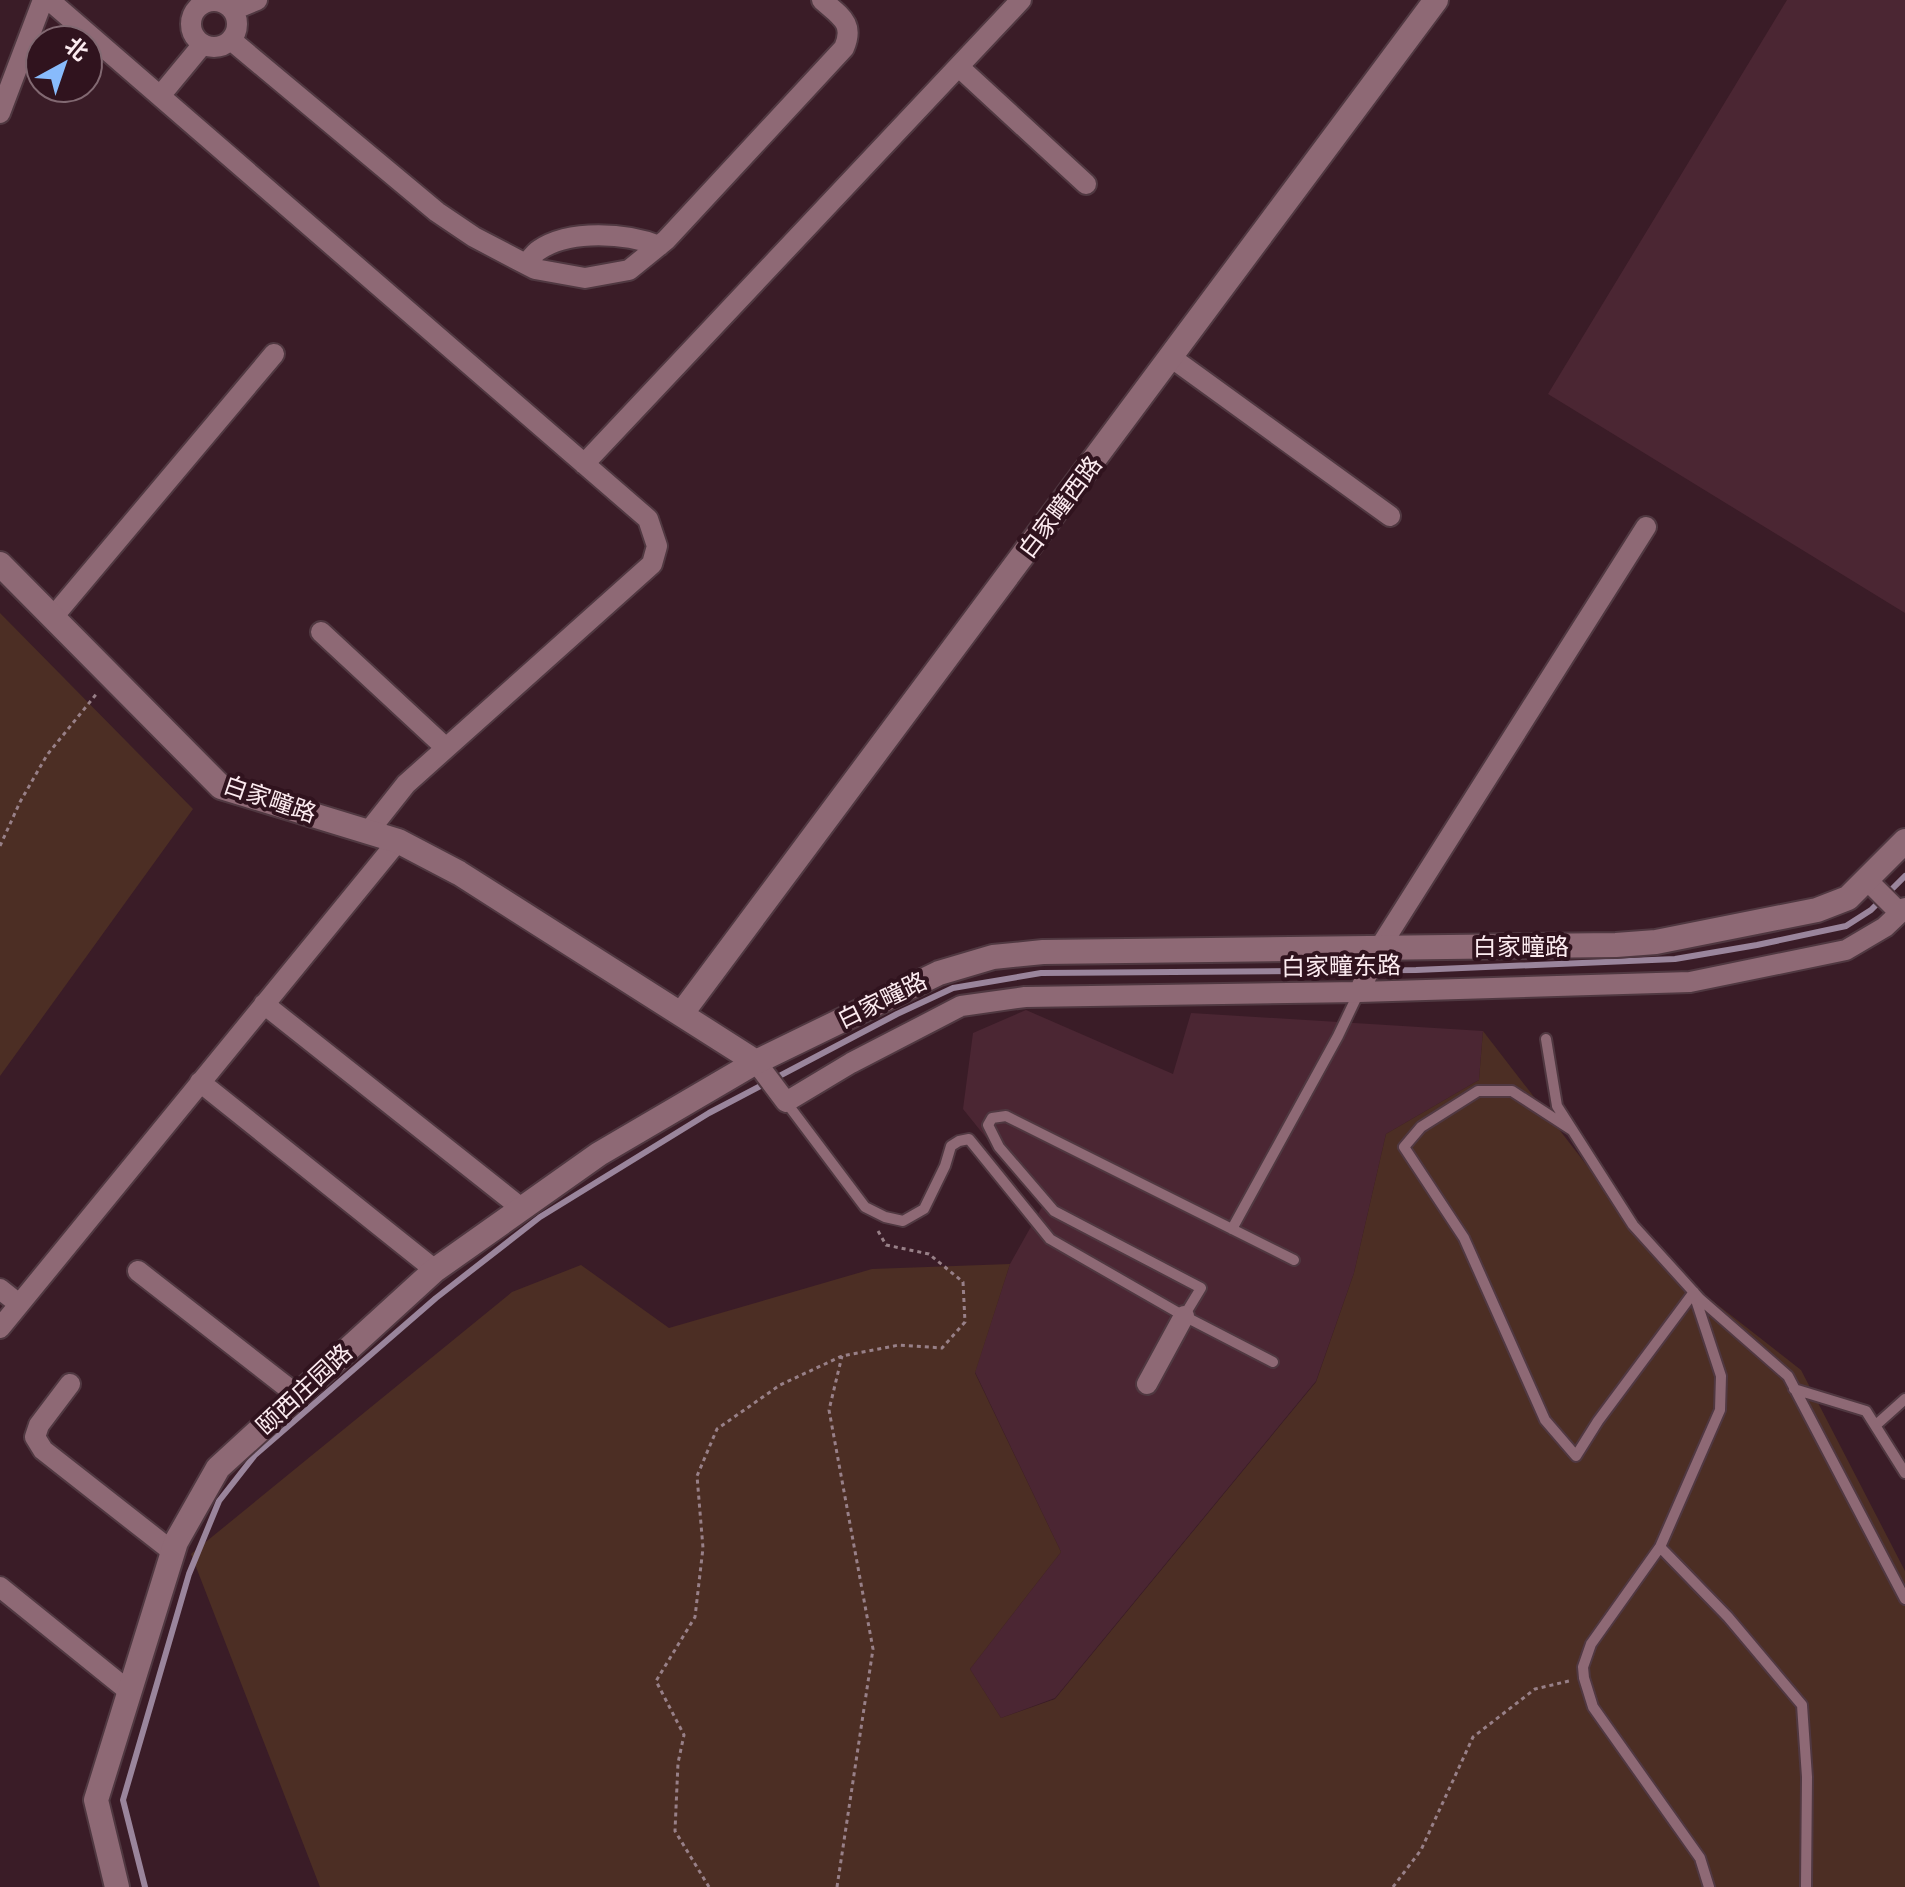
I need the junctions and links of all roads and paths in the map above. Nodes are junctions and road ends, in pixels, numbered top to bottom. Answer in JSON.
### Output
{"nodes":[{"id":1,"x":46,"y":0,"type":"edge"},
{"id":2,"x":257,"y":0,"type":"edge"},
{"id":3,"x":822,"y":0,"type":"edge"},
{"id":4,"x":1021,"y":0,"type":"edge"},
{"id":5,"x":1436,"y":0,"type":"edge"},
{"id":6,"x":198,"y":3,"type":"edge"},
{"id":7,"x":233,"y":10,"type":"junction"},
{"id":8,"x":231,"y":40,"type":"junction"},
{"id":9,"x":203,"y":44,"type":"junction"},
{"id":10,"x":959,"y":67,"type":"junction"},
{"id":11,"x":160,"y":96,"type":"junction"},
{"id":12,"x":0,"y":113,"type":"edge"},
{"id":13,"x":1086,"y":184,"type":"dead end"},
{"id":14,"x":659,"y":246,"type":"junction"},
{"id":15,"x":526,"y":264,"type":"junction"},
{"id":16,"x":274,"y":354,"type":"dead end"},
{"id":17,"x":1172,"y":358,"type":"junction"},
{"id":18,"x":584,"y":464,"type":"junction"},
{"id":19,"x":1390,"y":516,"type":"dead end"},
{"id":20,"x":1646,"y":527,"type":"dead end"},
{"id":21,"x":0,"y":564,"type":"edge"},
{"id":22,"x":53,"y":617,"type":"junction"},
{"id":23,"x":321,"y":632,"type":"dead end"},
{"id":24,"x":111,"y":675,"type":"junction"},
{"id":25,"x":446,"y":748,"type":"junction"},
{"id":26,"x":368,"y":832,"type":"junction"},
{"id":27,"x":398,"y":841,"type":"junction"},
{"id":28,"x":1905,"y":841,"type":"edge"},
{"id":29,"x":0,"y":846,"type":"edge"},
{"id":30,"x":1891,"y":902,"type":"edge"},
{"id":31,"x":1369,"y":970,"type":"junction"},
{"id":32,"x":264,"y":1004,"type":"junction"},
{"id":33,"x":682,"y":1013,"type":"junction"},
{"id":34,"x":1546,"y":1039,"type":"dead end"},
{"id":35,"x":771,"y":1081,"type":"junction"},
{"id":36,"x":200,"y":1082,"type":"junction"},
{"id":37,"x":1572,"y":1130,"type":"junction"},
{"id":38,"x":520,"y":1207,"type":"junction"},
{"id":39,"x":865,"y":1207,"type":"junction"},
{"id":40,"x":1232,"y":1229,"type":"junction"},
{"id":41,"x":1294,"y":1260,"type":"dead end"},
{"id":42,"x":435,"y":1270,"type":"junction"},
{"id":43,"x":138,"y":1271,"type":"dead end"},
{"id":44,"x":0,"y":1289,"type":"edge"},
{"id":45,"x":1694,"y":1292,"type":"junction"},
{"id":46,"x":19,"y":1304,"type":"junction"},
{"id":47,"x":1184,"y":1316,"type":"junction"},
{"id":48,"x":0,"y":1328,"type":"edge"},
{"id":49,"x":842,"y":1356,"type":"junction"},
{"id":50,"x":1273,"y":1362,"type":"dead end"},
{"id":51,"x":70,"y":1384,"type":"dead end"},
{"id":52,"x":1147,"y":1384,"type":"dead end"},
{"id":53,"x":1794,"y":1389,"type":"junction"},
{"id":54,"x":297,"y":1395,"type":"junction"},
{"id":55,"x":1905,"y":1399,"type":"edge"},
{"id":56,"x":1876,"y":1425,"type":"junction"},
{"id":57,"x":1905,"y":1473,"type":"edge"},
{"id":58,"x":1660,"y":1547,"type":"junction"},
{"id":59,"x":173,"y":1552,"type":"junction"},
{"id":60,"x":0,"y":1587,"type":"edge"},
{"id":61,"x":1905,"y":1599,"type":"edge"},
{"id":62,"x":1584,"y":1678,"type":"junction"},
{"id":63,"x":130,"y":1692,"type":"junction"},
{"id":64,"x":117,"y":1887,"type":"edge"},
{"id":65,"x":709,"y":1887,"type":"edge"},
{"id":66,"x":837,"y":1887,"type":"edge"},
{"id":67,"x":1393,"y":1887,"type":"edge"},
{"id":68,"x":1709,"y":1887,"type":"edge"},
{"id":69,"x":1806,"y":1887,"type":"edge"}],
"edges":[{"from":1,"to":11,"type":"street"},
{"from":1,"to":12,"type":"street"},
{"from":2,"to":7,"type":"street"},
{"from":3,"to":14,"type":"street"},
{"from":4,"to":10,"type":"street"},
{"from":5,"to":17,"type":"street","name":"白家疃西路"},
{"from":6,"to":7,"type":"street"},
{"from":6,"to":9,"type":"street"},
{"from":7,"to":8,"type":"street"},
{"from":8,"to":9,"type":"street"},
{"from":8,"to":15,"type":"street"},
{"from":9,"to":11,"type":"street"},
{"from":10,"to":13,"type":"street"},
{"from":10,"to":18,"type":"street"},
{"from":11,"to":18,"type":"street"},
{"from":14,"to":15,"type":"street"},
{"from":14,"to":15,"type":"street"},
{"from":16,"to":22,"type":"street"},
{"from":17,"to":19,"type":"street"},
{"from":17,"to":33,"type":"street","name":"白家疃西路"},
{"from":18,"to":25,"type":"street"},
{"from":20,"to":31,"type":"street"},
{"from":21,"to":22,"type":"street","name":"白家疃路"},
{"from":22,"to":24,"type":"street","name":"白家疃路"},
{"from":23,"to":25,"type":"street"},
{"from":24,"to":26,"type":"street","name":"白家疃路"},
{"from":24,"to":29,"type":"path"},
{"from":25,"to":26,"type":"street"},
{"from":26,"to":27,"type":"street","name":"白家疃路"},
{"from":27,"to":32,"type":"street"},
{"from":27,"to":33,"type":"street","name":"白家疃路"},
{"from":28,"to":30,"type":"street","name":"白家疃路"},
{"from":30,"to":31,"type":"street","name":"白家疃路"},
{"from":30,"to":31,"type":"street","name":"白家疃东路"},
{"from":31,"to":35,"type":"street","name":"白家疃东路"},
{"from":31,"to":35,"type":"street","name":"白家疃路"},
{"from":31,"to":40,"type":"lane"},
{"from":32,"to":36,"type":"street"},
{"from":32,"to":38,"type":"street"},
{"from":33,"to":35,"type":"street","name":"白家疃路"},
{"from":34,"to":37,"type":"lane"},
{"from":35,"to":38,"type":"street","name":"颐西庄园路"},
{"from":35,"to":39,"type":"lane"},
{"from":36,"to":42,"type":"street"},
{"from":36,"to":46,"type":"street"},
{"from":37,"to":45,"type":"lane"},
{"from":37,"to":45,"type":"lane"},
{"from":38,"to":42,"type":"street","name":"颐西庄园路"},
{"from":39,"to":47,"type":"lane"},
{"from":39,"to":49,"type":"path"},
{"from":40,"to":41,"type":"lane"},
{"from":40,"to":47,"type":"lane"},
{"from":42,"to":54,"type":"street","name":"颐西庄园路"},
{"from":43,"to":54,"type":"street"},
{"from":44,"to":46,"type":"street"},
{"from":45,"to":53,"type":"lane"},
{"from":45,"to":58,"type":"lane"},
{"from":46,"to":48,"type":"street"},
{"from":47,"to":50,"type":"lane"},
{"from":47,"to":52,"type":"street"},
{"from":49,"to":65,"type":"path"},
{"from":49,"to":66,"type":"path"},
{"from":51,"to":59,"type":"street"},
{"from":53,"to":56,"type":"lane"},
{"from":53,"to":61,"type":"lane"},
{"from":54,"to":59,"type":"street","name":"颐西庄园路"},
{"from":55,"to":56,"type":"lane"},
{"from":56,"to":57,"type":"lane"},
{"from":58,"to":62,"type":"lane"},
{"from":58,"to":69,"type":"lane"},
{"from":59,"to":63,"type":"street","name":"颐西庄园路"},
{"from":60,"to":63,"type":"street"},
{"from":62,"to":67,"type":"path"},
{"from":62,"to":68,"type":"lane"},
{"from":63,"to":64,"type":"street","name":"颐西庄园路"}]}
